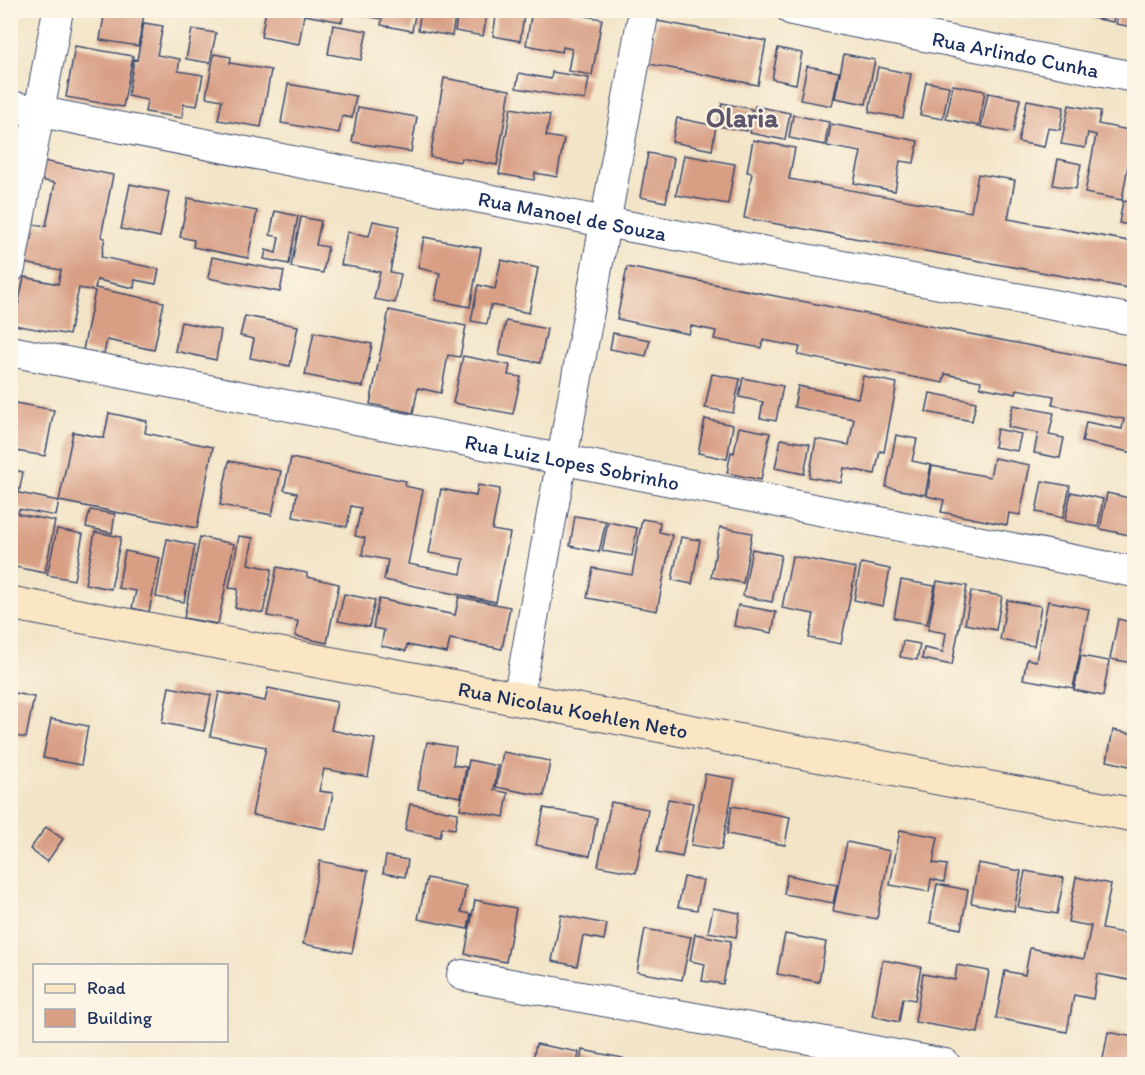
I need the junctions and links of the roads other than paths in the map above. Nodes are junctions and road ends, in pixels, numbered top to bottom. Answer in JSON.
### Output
{"nodes":[{"id":1,"x":58,"y":10,"type":"edge"},
{"id":2,"x":644,"y":10,"type":"edge"},
{"id":3,"x":792,"y":10,"type":"edge"},
{"id":4,"x":1134,"y":76,"type":"edge"},
{"id":5,"x":10,"y":105,"type":"edge"},
{"id":6,"x":39,"y":112,"type":"junction"},
{"id":7,"x":605,"y":222,"type":"junction"},
{"id":8,"x":10,"y":268,"type":"edge"},
{"id":9,"x":1134,"y":320,"type":"edge"},
{"id":10,"x":10,"y":351,"type":"edge"},
{"id":11,"x":562,"y":460,"type":"junction"},
{"id":12,"x":1134,"y":572,"type":"edge"},
{"id":13,"x":10,"y":603,"type":"edge"},
{"id":14,"x":518,"y":700,"type":"junction"},
{"id":15,"x":1134,"y":815,"type":"edge"},
{"id":16,"x":462,"y":975,"type":"dead end"},
{"id":17,"x":945,"y":1065,"type":"edge"}],
"edges":[{"from":1,"to":6,"type":"street"},
{"from":2,"to":7,"type":"street"},
{"from":3,"to":4,"type":"street","name":"Rua Arlindo Cunha"},
{"from":5,"to":6,"type":"street","name":"Rua Manoel de Souza"},
{"from":6,"to":7,"type":"street","name":"Rua Manoel de Souza"},
{"from":6,"to":8,"type":"street"},
{"from":7,"to":9,"type":"street","name":"Rua Manoel de Souza"},
{"from":7,"to":11,"type":"street"},
{"from":10,"to":11,"type":"street","name":"Rua Luiz Lopes Sobrinho"},
{"from":11,"to":12,"type":"street","name":"Rua Luiz Lopes Sobrinho"},
{"from":11,"to":14,"type":"street"},
{"from":13,"to":14,"type":"main road","name":"Rua Nicolau Koehlen Neto"},
{"from":14,"to":15,"type":"main road","name":"Rua Nicolau Koehlen Neto"},
{"from":16,"to":17,"type":"street"}]}
